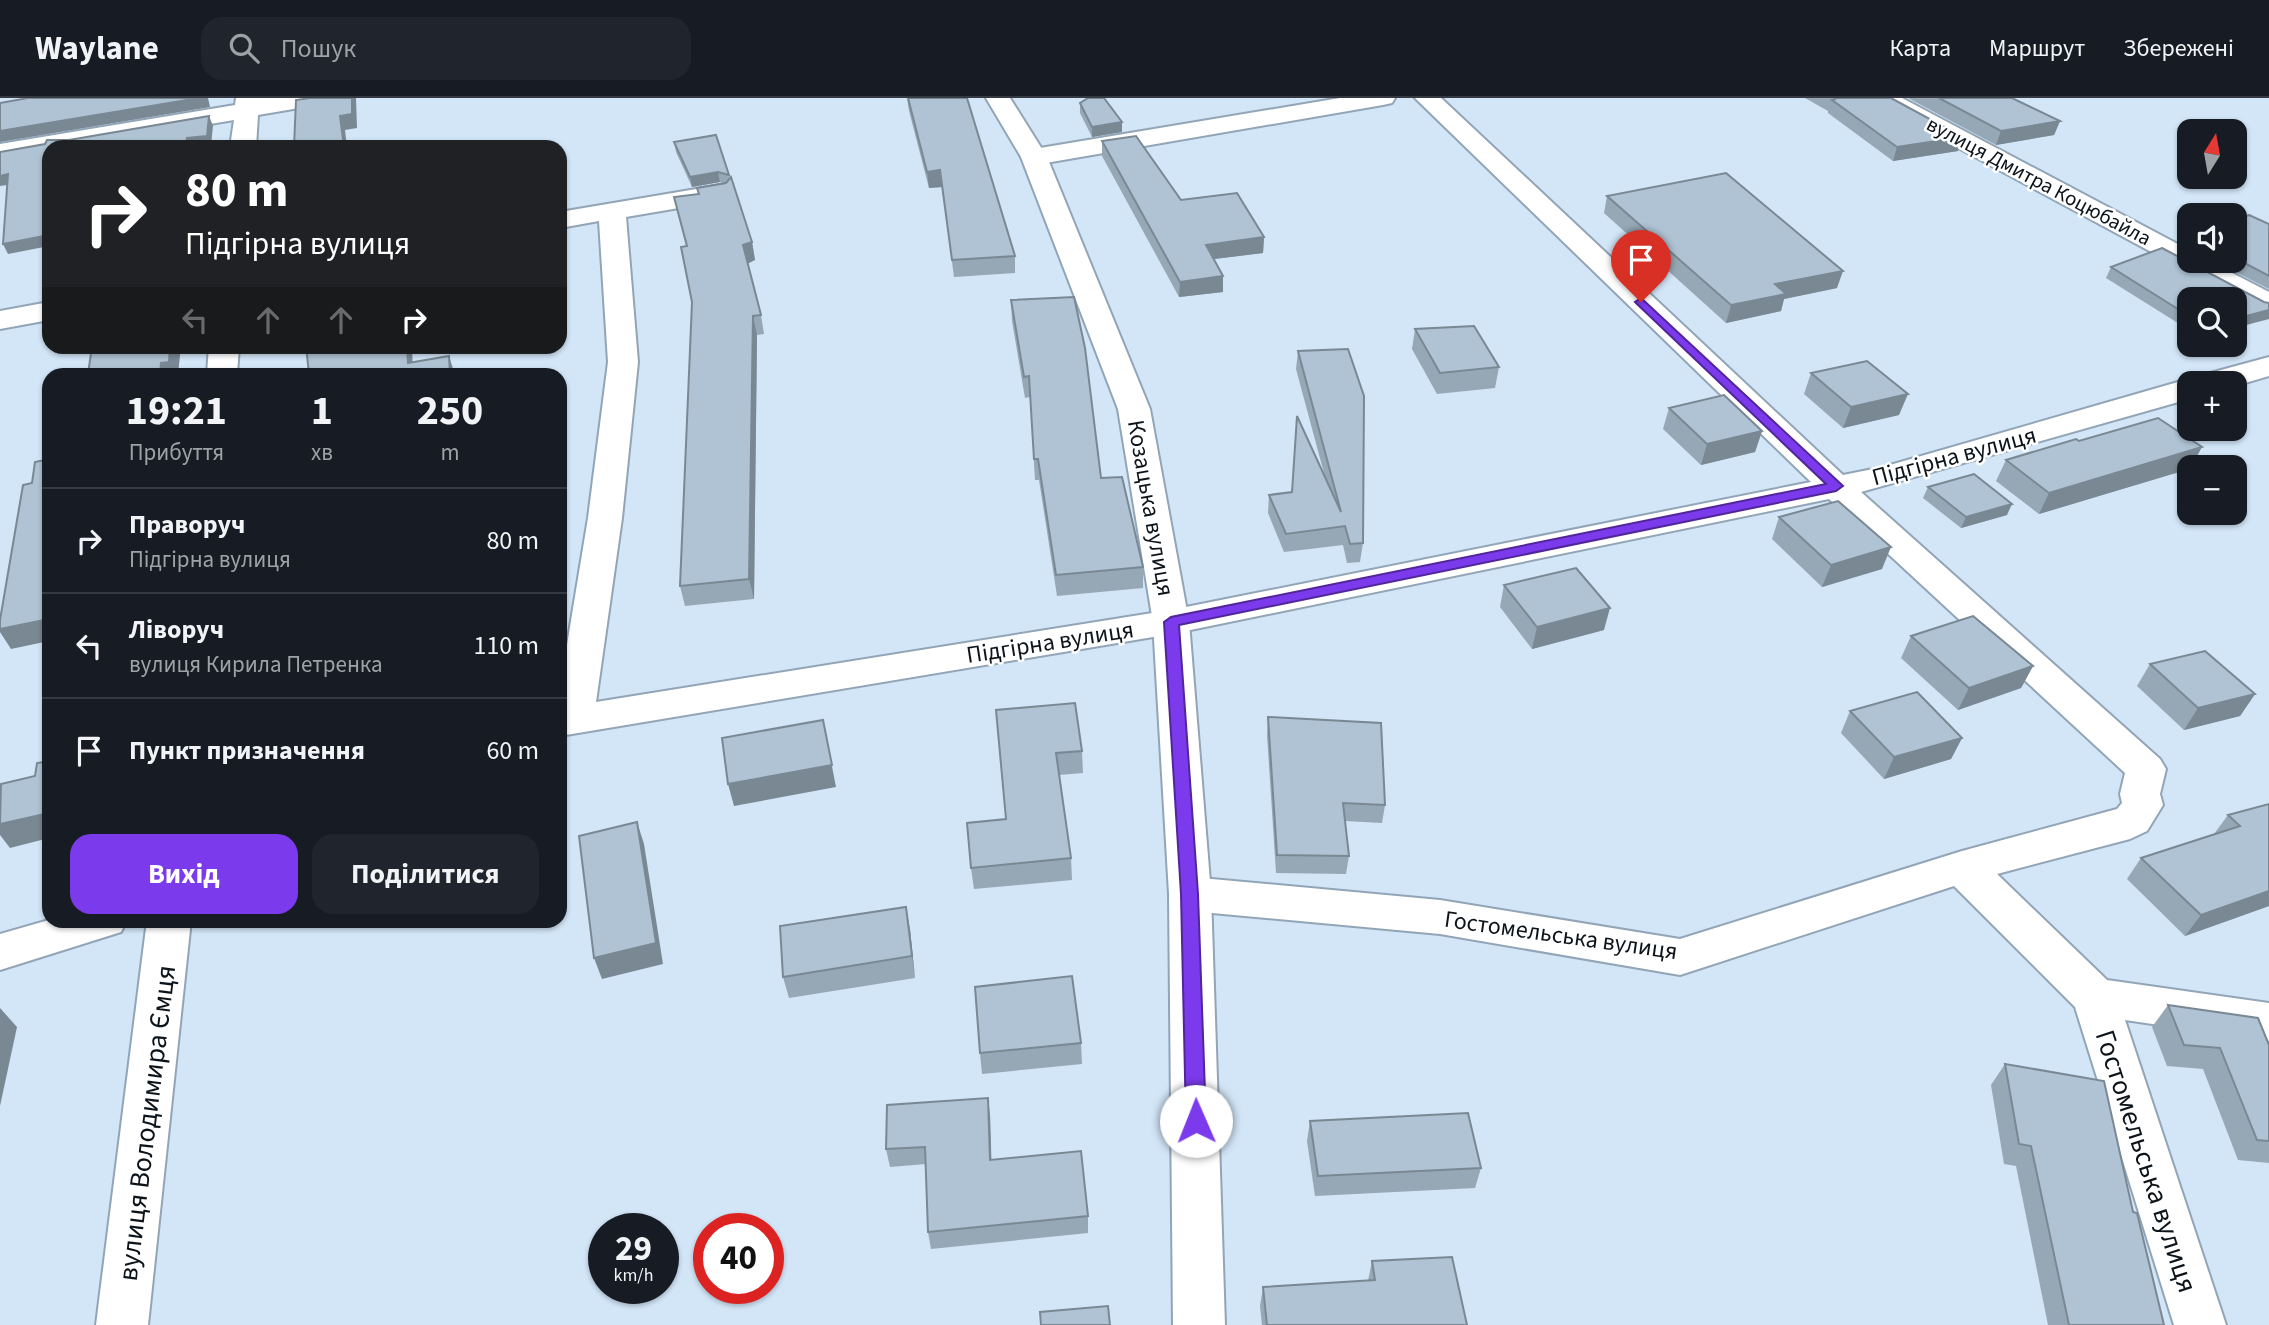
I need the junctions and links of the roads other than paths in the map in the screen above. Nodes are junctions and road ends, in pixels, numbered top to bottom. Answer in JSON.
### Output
{"nodes":[{"id":1,"x":317,"y":98,"type":"edge"},
{"id":2,"x":998,"y":98,"type":"edge"},
{"id":3,"x":1383,"y":98,"type":"edge"},
{"id":4,"x":1427,"y":98,"type":"edge"},
{"id":5,"x":1884,"y":98,"type":"edge"},
{"id":6,"x":248,"y":104,"type":"edge"},
{"id":7,"x":62,"y":140,"type":"edge"},
{"id":8,"x":244,"y":140,"type":"edge"},
{"id":9,"x":42,"y":144,"type":"edge"},
{"id":10,"x":0,"y":152,"type":"edge"},
{"id":11,"x":1034,"y":157,"type":"junction"},
{"id":12,"x":720,"y":193,"type":"edge"},
{"id":13,"x":612,"y":211,"type":"junction"},
{"id":14,"x":567,"y":219,"type":"edge"},
{"id":15,"x":2269,"y":304,"type":"edge"},
{"id":16,"x":42,"y":312,"type":"edge"},
{"id":17,"x":0,"y":320,"type":"edge"},
{"id":18,"x":2269,"y":366,"type":"edge"},
{"id":19,"x":2247,"y":372,"type":"edge"},
{"id":20,"x":2177,"y":392,"type":"edge"},
{"id":21,"x":1836,"y":486,"type":"junction"},
{"id":22,"x":1171,"y":622,"type":"junction"},
{"id":23,"x":567,"y":721,"type":"edge"},
{"id":24,"x":1962,"y":867,"type":"junction"},
{"id":25,"x":1190,"y":894,"type":"junction"},
{"id":26,"x":80,"y":928,"type":"edge"},
{"id":27,"x":168,"y":928,"type":"edge"},
{"id":28,"x":0,"y":952,"type":"edge"},
{"id":29,"x":2095,"y":997,"type":"junction"},
{"id":30,"x":2269,"y":1022,"type":"edge"},
{"id":31,"x":122,"y":1325,"type":"edge"},
{"id":32,"x":1199,"y":1325,"type":"edge"},
{"id":33,"x":2200,"y":1325,"type":"edge"}],
"edges":[{"from":1,"to":6,"type":"street"},
{"from":2,"to":11,"type":"street","name":"Козацька вулиця"},
{"from":3,"to":11,"type":"street"},
{"from":4,"to":21,"type":"street"},
{"from":5,"to":15,"type":"street","name":"вулиця Дмитра Коцюбайла"},
{"from":6,"to":7,"type":"street"},
{"from":6,"to":8,"type":"street"},
{"from":9,"to":10,"type":"street"},
{"from":11,"to":22,"type":"street","name":"Козацька вулиця"},
{"from":12,"to":13,"type":"street"},
{"from":13,"to":14,"type":"street"},
{"from":13,"to":23,"type":"street"},
{"from":16,"to":17,"type":"street"},
{"from":18,"to":19,"type":"street"},
{"from":20,"to":21,"type":"street","name":"Підгірна вулиця"},
{"from":21,"to":22,"type":"street","name":"Підгірна вулиця"},
{"from":21,"to":24,"type":"street","name":"Гостомельська вулиця"},
{"from":22,"to":23,"type":"street","name":"Підгірна вулиця"},
{"from":22,"to":25,"type":"street","name":"Козацька вулиця"},
{"from":24,"to":25,"type":"street","name":"Гостомельська вулиця"},
{"from":24,"to":29,"type":"street","name":"Гостомельська вулиця"},
{"from":25,"to":32,"type":"street","name":"Козацька вулиця"},
{"from":26,"to":28,"type":"street"},
{"from":27,"to":31,"type":"street","name":"вулиця Володимира Ємця"},
{"from":29,"to":30,"type":"street","name":"Гостомельська вулиця"},
{"from":29,"to":33,"type":"street","name":"Гостомельська вулиця"}]}
